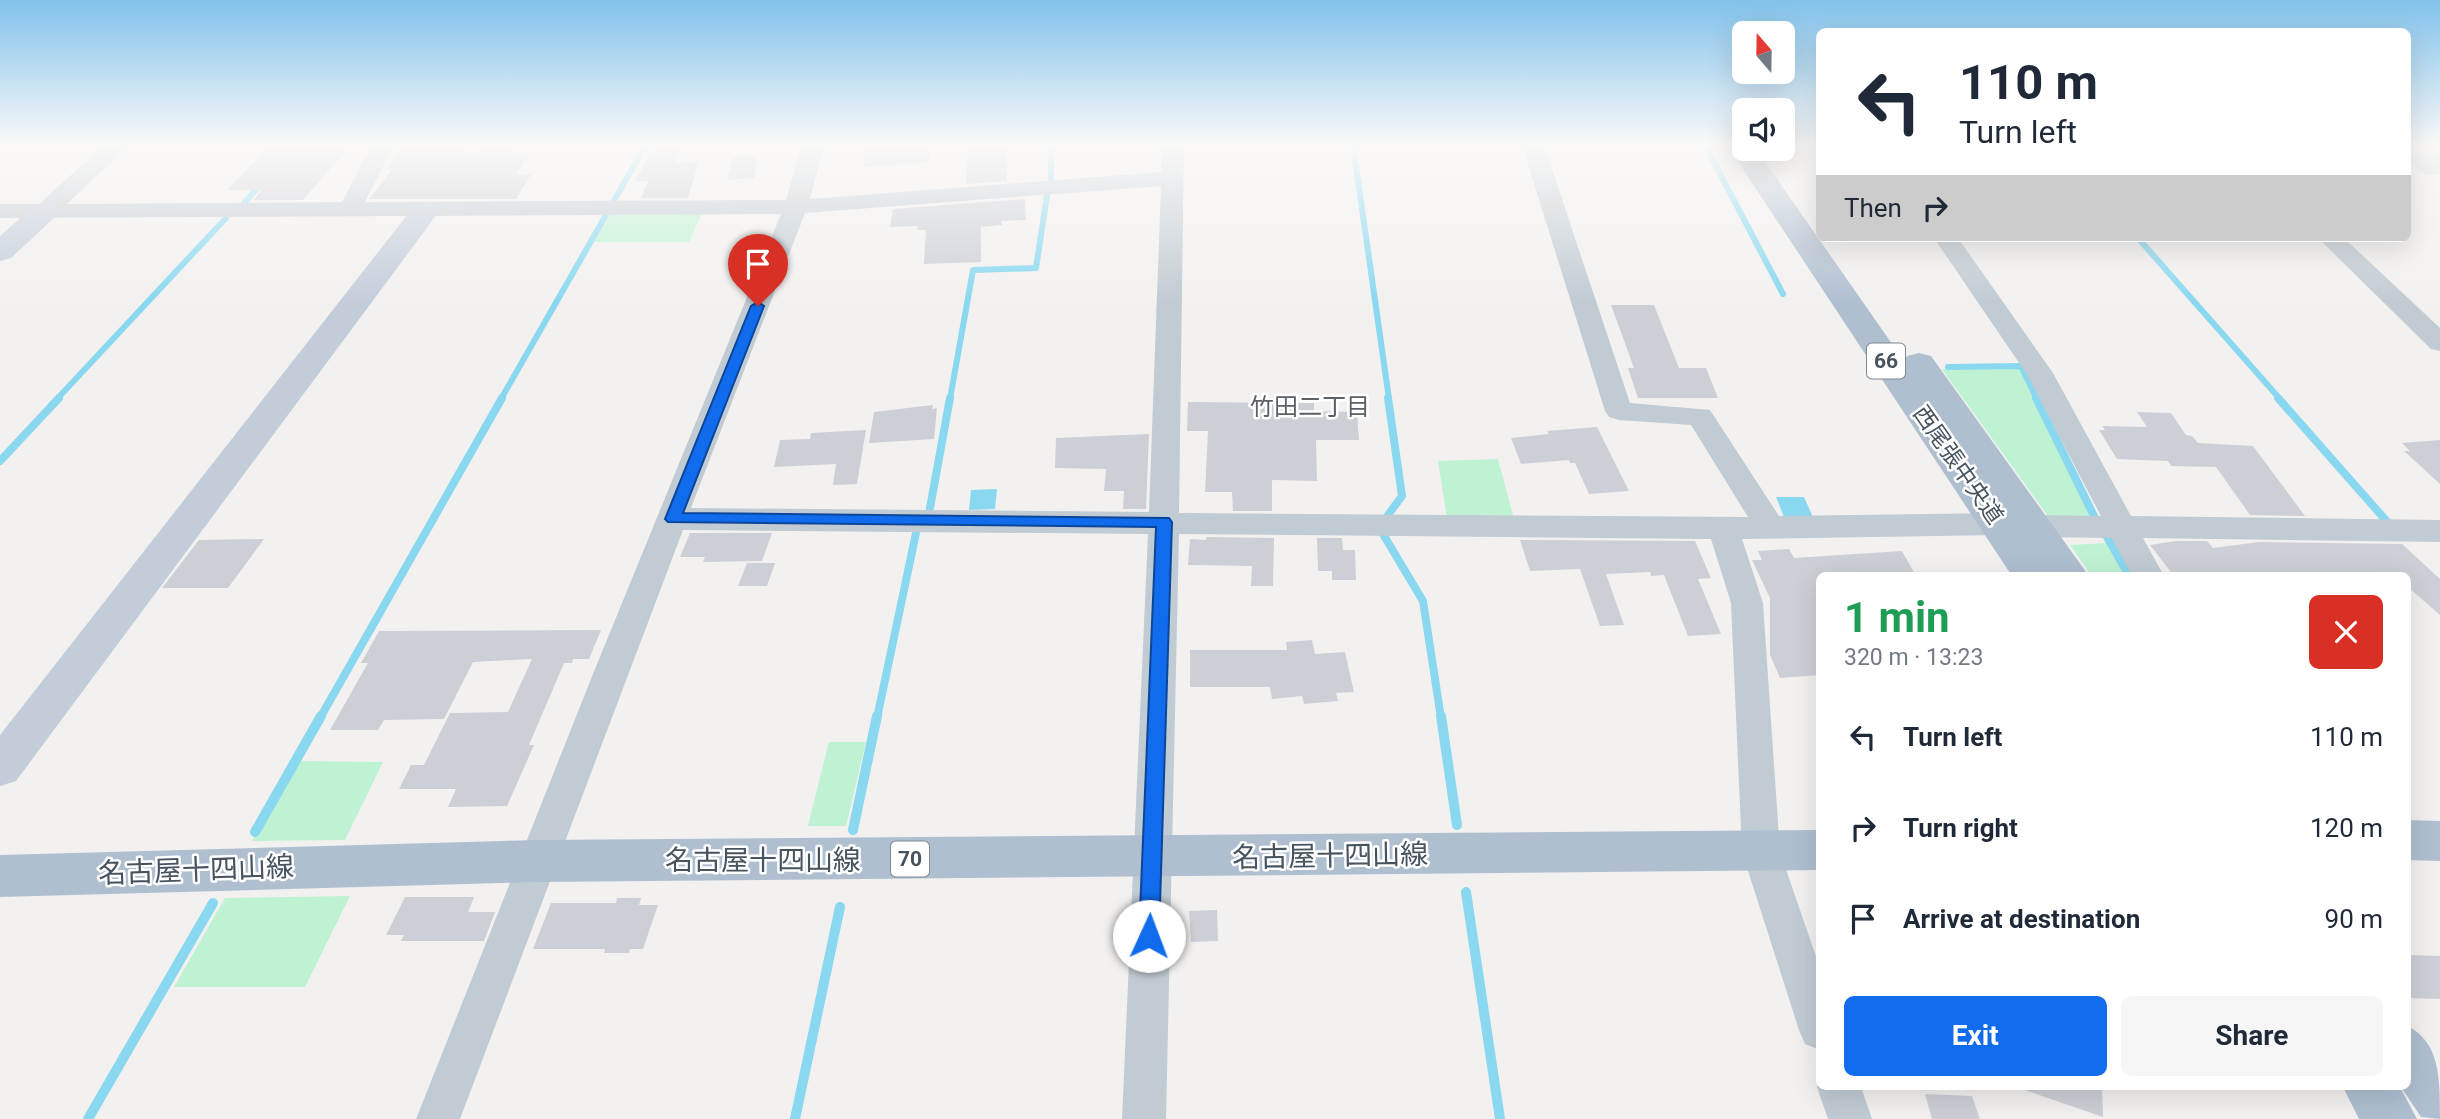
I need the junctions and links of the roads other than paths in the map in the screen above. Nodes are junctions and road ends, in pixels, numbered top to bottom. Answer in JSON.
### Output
{"nodes":[{"id":1,"x":60,"y":197,"type":"edge"},
{"id":2,"x":356,"y":197,"type":"edge"},
{"id":3,"x":799,"y":197,"type":"edge"},
{"id":4,"x":923,"y":197,"type":"edge"},
{"id":5,"x":1172,"y":197,"type":"edge"},
{"id":6,"x":1550,"y":197,"type":"edge"},
{"id":7,"x":1775,"y":197,"type":"edge"},
{"id":8,"x":1802,"y":197,"type":"edge"},
{"id":9,"x":796,"y":207,"type":"junction"},
{"id":10,"x":0,"y":211,"type":"edge"},
{"id":11,"x":45,"y":211,"type":"junction"},
{"id":12,"x":349,"y":211,"type":"junction"},
{"id":13,"x":425,"y":211,"type":"junction"},
{"id":14,"x":1816,"y":217,"type":"edge"},
{"id":15,"x":1834,"y":242,"type":"edge"},
{"id":16,"x":1949,"y":242,"type":"edge"},
{"id":17,"x":2334,"y":242,"type":"edge"},
{"id":18,"x":0,"y":252,"type":"edge"},
{"id":19,"x":2440,"y":343,"type":"edge"},
{"id":20,"x":673,"y":519,"type":"junction"},
{"id":21,"x":1164,"y":522,"type":"junction"},
{"id":22,"x":2000,"y":524,"type":"junction"},
{"id":23,"x":2034,"y":526,"type":"junction"},
{"id":24,"x":1770,"y":527,"type":"junction"},
{"id":25,"x":1723,"y":528,"type":"junction"},
{"id":26,"x":2121,"y":529,"type":"junction"},
{"id":27,"x":2440,"y":531,"type":"edge"},
{"id":28,"x":2030,"y":572,"type":"edge"},
{"id":29,"x":2067,"y":572,"type":"edge"},
{"id":30,"x":2146,"y":572,"type":"edge"},
{"id":31,"x":0,"y":768,"type":"edge"},
{"id":32,"x":2411,"y":840,"type":"edge"},
{"id":33,"x":2440,"y":841,"type":"edge"},
{"id":34,"x":1816,"y":850,"type":"edge"},
{"id":35,"x":1761,"y":852,"type":"junction"},
{"id":36,"x":1152,"y":858,"type":"junction"},
{"id":37,"x":539,"y":861,"type":"junction"},
{"id":38,"x":0,"y":876,"type":"edge"},
{"id":39,"x":1816,"y":1018,"type":"edge"},
{"id":40,"x":2411,"y":1055,"type":"edge"},
{"id":41,"x":1840,"y":1090,"type":"edge"},
{"id":42,"x":2371,"y":1090,"type":"edge"},
{"id":43,"x":2440,"y":1098,"type":"edge"},
{"id":44,"x":438,"y":1119,"type":"edge"},
{"id":45,"x":1144,"y":1119,"type":"edge"},
{"id":46,"x":1850,"y":1119,"type":"edge"},
{"id":47,"x":2390,"y":1119,"type":"edge"}],
"edges":[{"from":1,"to":11,"type":"street"},
{"from":2,"to":12,"type":"street"},
{"from":3,"to":9,"type":"street"},
{"from":4,"to":9,"type":"street"},
{"from":5,"to":21,"type":"street"},
{"from":6,"to":24,"type":"street"},
{"from":7,"to":22,"type":"main road","name":"西尾張中央道","number":"66"},
{"from":8,"to":14,"type":"main road"},
{"from":9,"to":13,"type":"street"},
{"from":9,"to":20,"type":"street"},
{"from":10,"to":11,"type":"street"},
{"from":11,"to":12,"type":"street"},
{"from":11,"to":18,"type":"street"},
{"from":12,"to":13,"type":"street"},
{"from":13,"to":31,"type":"street"},
{"from":15,"to":23,"type":"main road","name":"西尾張中央道","number":"66"},
{"from":16,"to":26,"type":"street"},
{"from":17,"to":19,"type":"street"},
{"from":20,"to":21,"type":"street"},
{"from":20,"to":37,"type":"street"},
{"from":21,"to":25,"type":"street"},
{"from":21,"to":36,"type":"street"},
{"from":22,"to":24,"type":"street"},
{"from":22,"to":28,"type":"main road","name":"西尾張中央道","number":"66"},
{"from":23,"to":26,"type":"street"},
{"from":23,"to":29,"type":"main road","name":"西尾張中央道","number":"66"},
{"from":24,"to":25,"type":"street"},
{"from":25,"to":35,"type":"street"},
{"from":26,"to":27,"type":"street"},
{"from":26,"to":30,"type":"street"},
{"from":32,"to":33,"type":"main road"},
{"from":34,"to":35,"type":"main road","name":"名古屋十四山線","number":"70"},
{"from":35,"to":36,"type":"main road","name":"名古屋十四山線","number":"70"},
{"from":35,"to":39,"type":"street"},
{"from":36,"to":37,"type":"main road","name":"名古屋十四山線","number":"70"},
{"from":36,"to":45,"type":"street"},
{"from":37,"to":38,"type":"main road","name":"名古屋十四山線","number":"70"},
{"from":37,"to":44,"type":"street"},
{"from":40,"to":43,"type":"main road"},
{"from":41,"to":46,"type":"street"},
{"from":42,"to":47,"type":"main road"}]}
